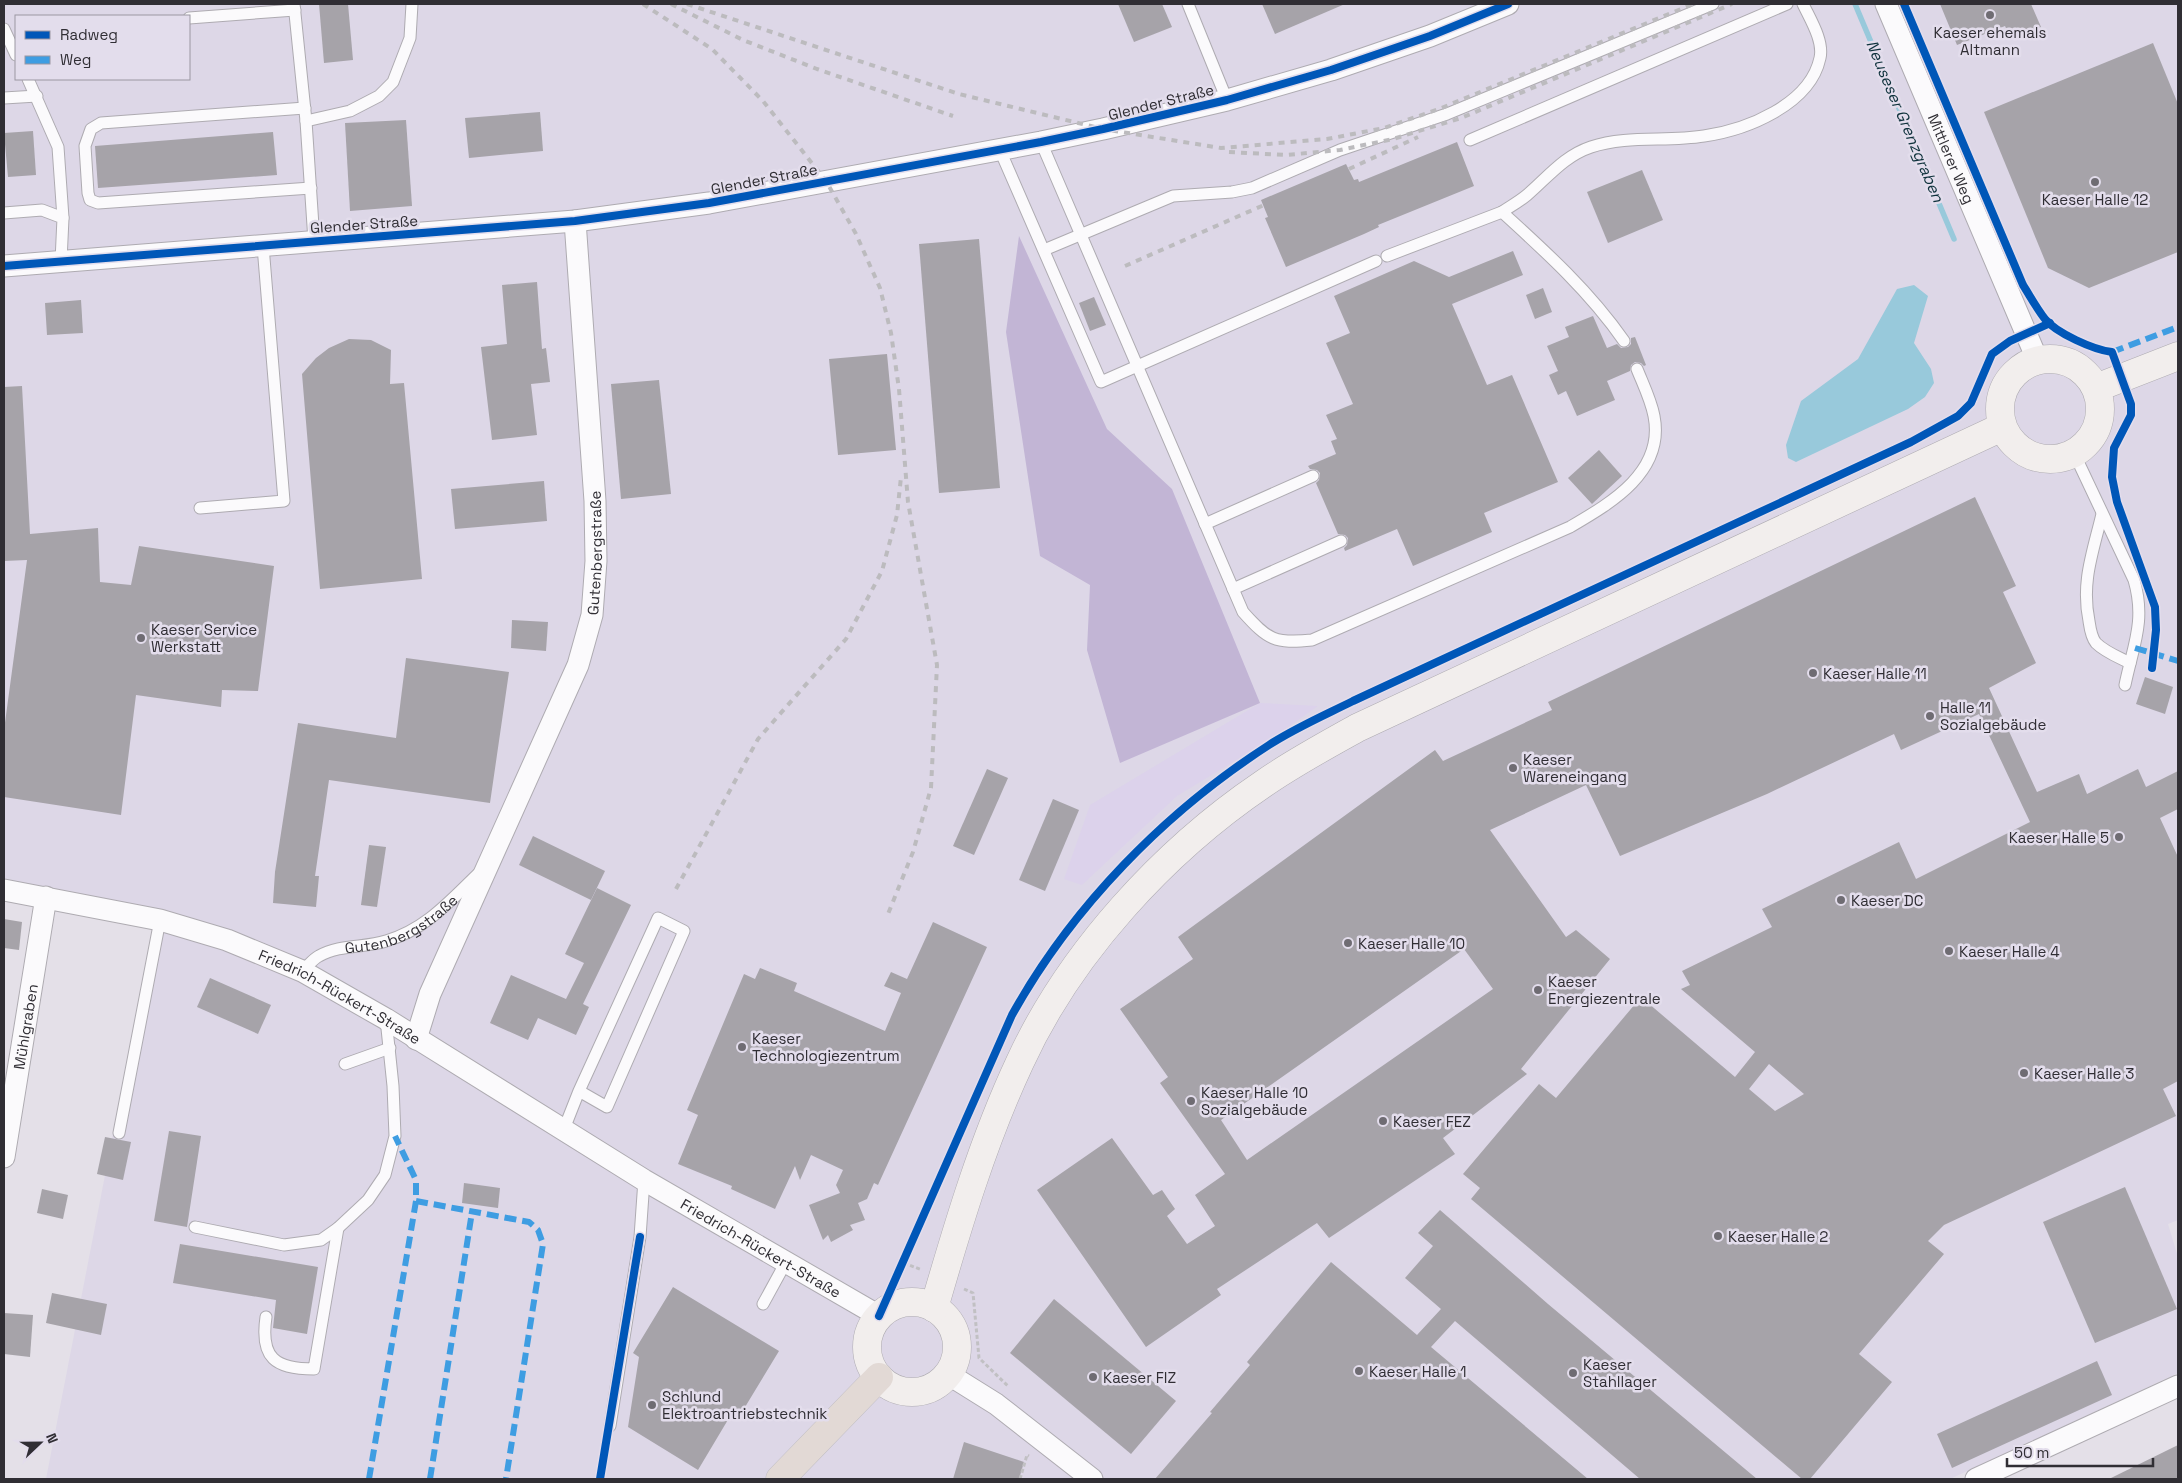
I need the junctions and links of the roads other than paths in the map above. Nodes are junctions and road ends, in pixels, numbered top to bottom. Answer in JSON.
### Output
{"nodes":[{"id":1,"x":412,"y":4,"type":"edge"},
{"id":2,"x":1188,"y":4,"type":"edge"},
{"id":3,"x":1508,"y":4,"type":"edge"},
{"id":4,"x":1713,"y":4,"type":"edge"},
{"id":5,"x":1787,"y":4,"type":"edge"},
{"id":6,"x":1804,"y":4,"type":"edge"},
{"id":7,"x":1886,"y":4,"type":"edge"},
{"id":8,"x":295,"y":7,"type":"edge"},
{"id":9,"x":190,"y":18,"type":"edge"},
{"id":10,"x":4,"y":29,"type":"edge"},
{"id":11,"x":15,"y":52,"type":"edge"},
{"id":12,"x":29,"y":80,"type":"edge"},
{"id":13,"x":37,"y":96,"type":"junction"},
{"id":14,"x":4,"y":98,"type":"edge"},
{"id":15,"x":1227,"y":100,"type":"junction"},
{"id":16,"x":305,"y":108,"type":"junction"},
{"id":17,"x":306,"y":121,"type":"junction"},
{"id":18,"x":1470,"y":140,"type":"dead end"},
{"id":19,"x":1041,"y":142,"type":"junction"},
{"id":20,"x":999,"y":148,"type":"junction"},
{"id":21,"x":311,"y":188,"type":"junction"},
{"id":22,"x":1502,"y":212,"type":"junction"},
{"id":23,"x":4,"y":213,"type":"edge"},
{"id":24,"x":63,"y":218,"type":"junction"},
{"id":25,"x":575,"y":221,"type":"junction"},
{"id":26,"x":1081,"y":235,"type":"junction"},
{"id":27,"x":314,"y":241,"type":"junction"},
{"id":28,"x":263,"y":246,"type":"junction"},
{"id":29,"x":1044,"y":250,"type":"junction"},
{"id":30,"x":1387,"y":256,"type":"dead end"},
{"id":31,"x":61,"y":261,"type":"junction"},
{"id":32,"x":1376,"y":261,"type":"dead end"},
{"id":33,"x":4,"y":266,"type":"edge"},
{"id":34,"x":1624,"y":341,"type":"dead end"},
{"id":35,"x":2178,"y":356,"type":"edge"},
{"id":36,"x":2037,"y":359,"type":"junction"},
{"id":37,"x":1138,"y":367,"type":"junction"},
{"id":38,"x":1637,"y":368,"type":"dead end"},
{"id":39,"x":2096,"y":388,"type":"junction"},
{"id":40,"x":2002,"y":427,"type":"junction"},
{"id":41,"x":2074,"y":453,"type":"junction"},
{"id":42,"x":1313,"y":476,"type":"dead end"},
{"id":43,"x":200,"y":508,"type":"dead end"},
{"id":44,"x":2102,"y":514,"type":"junction"},
{"id":45,"x":1205,"y":524,"type":"junction"},
{"id":46,"x":1341,"y":541,"type":"dead end"},
{"id":47,"x":1233,"y":590,"type":"junction"},
{"id":48,"x":2130,"y":663,"type":"junction"},
{"id":49,"x":2125,"y":685,"type":"dead end"},
{"id":50,"x":490,"y":862,"type":"junction"},
{"id":51,"x":4,"y":890,"type":"edge"},
{"id":52,"x":46,"y":897,"type":"junction"},
{"id":53,"x":160,"y":920,"type":"junction"},
{"id":54,"x":302,"y":971,"type":"junction"},
{"id":55,"x":386,"y":1019,"type":"junction"},
{"id":56,"x":416,"y":1039,"type":"junction"},
{"id":57,"x":390,"y":1048,"type":"junction"},
{"id":58,"x":345,"y":1064,"type":"dead end"},
{"id":59,"x":579,"y":1091,"type":"junction"},
{"id":60,"x":564,"y":1129,"type":"junction"},
{"id":61,"x":119,"y":1133,"type":"dead end"},
{"id":62,"x":4,"y":1157,"type":"edge"},
{"id":63,"x":644,"y":1180,"type":"junction"},
{"id":64,"x":195,"y":1227,"type":"dead end"},
{"id":65,"x":338,"y":1228,"type":"junction"},
{"id":66,"x":786,"y":1262,"type":"junction"},
{"id":67,"x":763,"y":1304,"type":"dead end"},
{"id":68,"x":934,"y":1308,"type":"junction"},
{"id":69,"x":879,"y":1316,"type":"junction"},
{"id":70,"x":266,"y":1317,"type":"dead end"},
{"id":71,"x":948,"y":1374,"type":"junction"},
{"id":72,"x":879,"y":1377,"type":"junction"},
{"id":73,"x":2178,"y":1386,"type":"edge"},
{"id":74,"x":610,"y":1426,"type":"dead end"},
{"id":75,"x":780,"y":1479,"type":"edge"},
{"id":76,"x":1092,"y":1479,"type":"edge"},
{"id":77,"x":1976,"y":1479,"type":"edge"}],
"edges":[{"from":1,"to":17,"type":"lane"},
{"from":2,"to":15,"type":"lane"},
{"from":3,"to":15,"type":"street","name":"Glender Straße"},
{"from":4,"to":26,"type":"lane"},
{"from":5,"to":18,"type":"lane"},
{"from":6,"to":22,"type":"lane"},
{"from":7,"to":36,"type":"street","name":"Mittlerer Weg"},
{"from":8,"to":9,"type":"lane"},
{"from":8,"to":16,"type":"lane"},
{"from":10,"to":11,"type":"lane"},
{"from":12,"to":13,"type":"lane"},
{"from":13,"to":14,"type":"lane"},
{"from":13,"to":24,"type":"lane"},
{"from":15,"to":19,"type":"street","name":"Glender Straße"},
{"from":16,"to":17,"type":"lane"},
{"from":16,"to":21,"type":"lane"},
{"from":17,"to":21,"type":"lane"},
{"from":19,"to":20,"type":"street","name":"Glender Straße"},
{"from":19,"to":26,"type":"lane"},
{"from":20,"to":25,"type":"street","name":"Glender Straße"},
{"from":20,"to":29,"type":"lane"},
{"from":21,"to":27,"type":"lane"},
{"from":22,"to":30,"type":"lane"},
{"from":22,"to":34,"type":"lane"},
{"from":23,"to":24,"type":"lane"},
{"from":24,"to":31,"type":"lane"},
{"from":25,"to":27,"type":"street","name":"Glender Straße"},
{"from":25,"to":50,"type":"street","name":"Gutenbergstraße"},
{"from":26,"to":29,"type":"lane"},
{"from":26,"to":37,"type":"lane"},
{"from":27,"to":28,"type":"street","name":"Glender Straße"},
{"from":28,"to":31,"type":"street","name":"Glender Straße"},
{"from":28,"to":43,"type":"lane"},
{"from":29,"to":37,"type":"lane"},
{"from":31,"to":33,"type":"street","name":"Glender Straße"},
{"from":32,"to":37,"type":"lane"},
{"from":35,"to":39,"type":"main road"},
{"from":36,"to":39,"type":"main road"},
{"from":36,"to":40,"type":"main road"},
{"from":37,"to":45,"type":"lane"},
{"from":38,"to":47,"type":"lane"},
{"from":39,"to":41,"type":"main road"},
{"from":40,"to":41,"type":"main road"},
{"from":40,"to":68,"type":"main road"},
{"from":41,"to":44,"type":"lane"},
{"from":42,"to":45,"type":"lane"},
{"from":44,"to":48,"type":"lane"},
{"from":44,"to":48,"type":"lane"},
{"from":45,"to":47,"type":"lane"},
{"from":46,"to":47,"type":"lane"},
{"from":48,"to":49,"type":"lane"},
{"from":50,"to":54,"type":"lane","name":"Gutenbergstraße"},
{"from":50,"to":56,"type":"street","name":"Gutenbergstraße"},
{"from":51,"to":52,"type":"street","name":"Friedrich-Rückert-Straße"},
{"from":52,"to":53,"type":"street","name":"Friedrich-Rückert-Straße"},
{"from":52,"to":62,"type":"street","name":"Mühlgraben"},
{"from":53,"to":54,"type":"street","name":"Friedrich-Rückert-Straße"},
{"from":53,"to":61,"type":"lane"},
{"from":54,"to":55,"type":"street","name":"Friedrich-Rückert-Straße"},
{"from":55,"to":56,"type":"street","name":"Friedrich-Rückert-Straße"},
{"from":55,"to":57,"type":"lane"},
{"from":56,"to":60,"type":"street","name":"Friedrich-Rückert-Straße"},
{"from":57,"to":58,"type":"lane"},
{"from":57,"to":65,"type":"lane"},
{"from":59,"to":59,"type":"lane"},
{"from":59,"to":60,"type":"lane"},
{"from":60,"to":63,"type":"street","name":"Friedrich-Rückert-Straße"},
{"from":63,"to":66,"type":"street","name":"Friedrich-Rückert-Straße"},
{"from":63,"to":74,"type":"lane"},
{"from":64,"to":65,"type":"lane"},
{"from":65,"to":70,"type":"lane"},
{"from":66,"to":67,"type":"lane"},
{"from":66,"to":69,"type":"street","name":"Friedrich-Rückert-Straße"},
{"from":68,"to":69,"type":"main road"},
{"from":68,"to":71,"type":"main road"},
{"from":69,"to":72,"type":"main road"},
{"from":71,"to":72,"type":"main road"},
{"from":71,"to":76,"type":"street"},
{"from":72,"to":75,"type":"highway"},
{"from":73,"to":77,"type":"street"}]}
